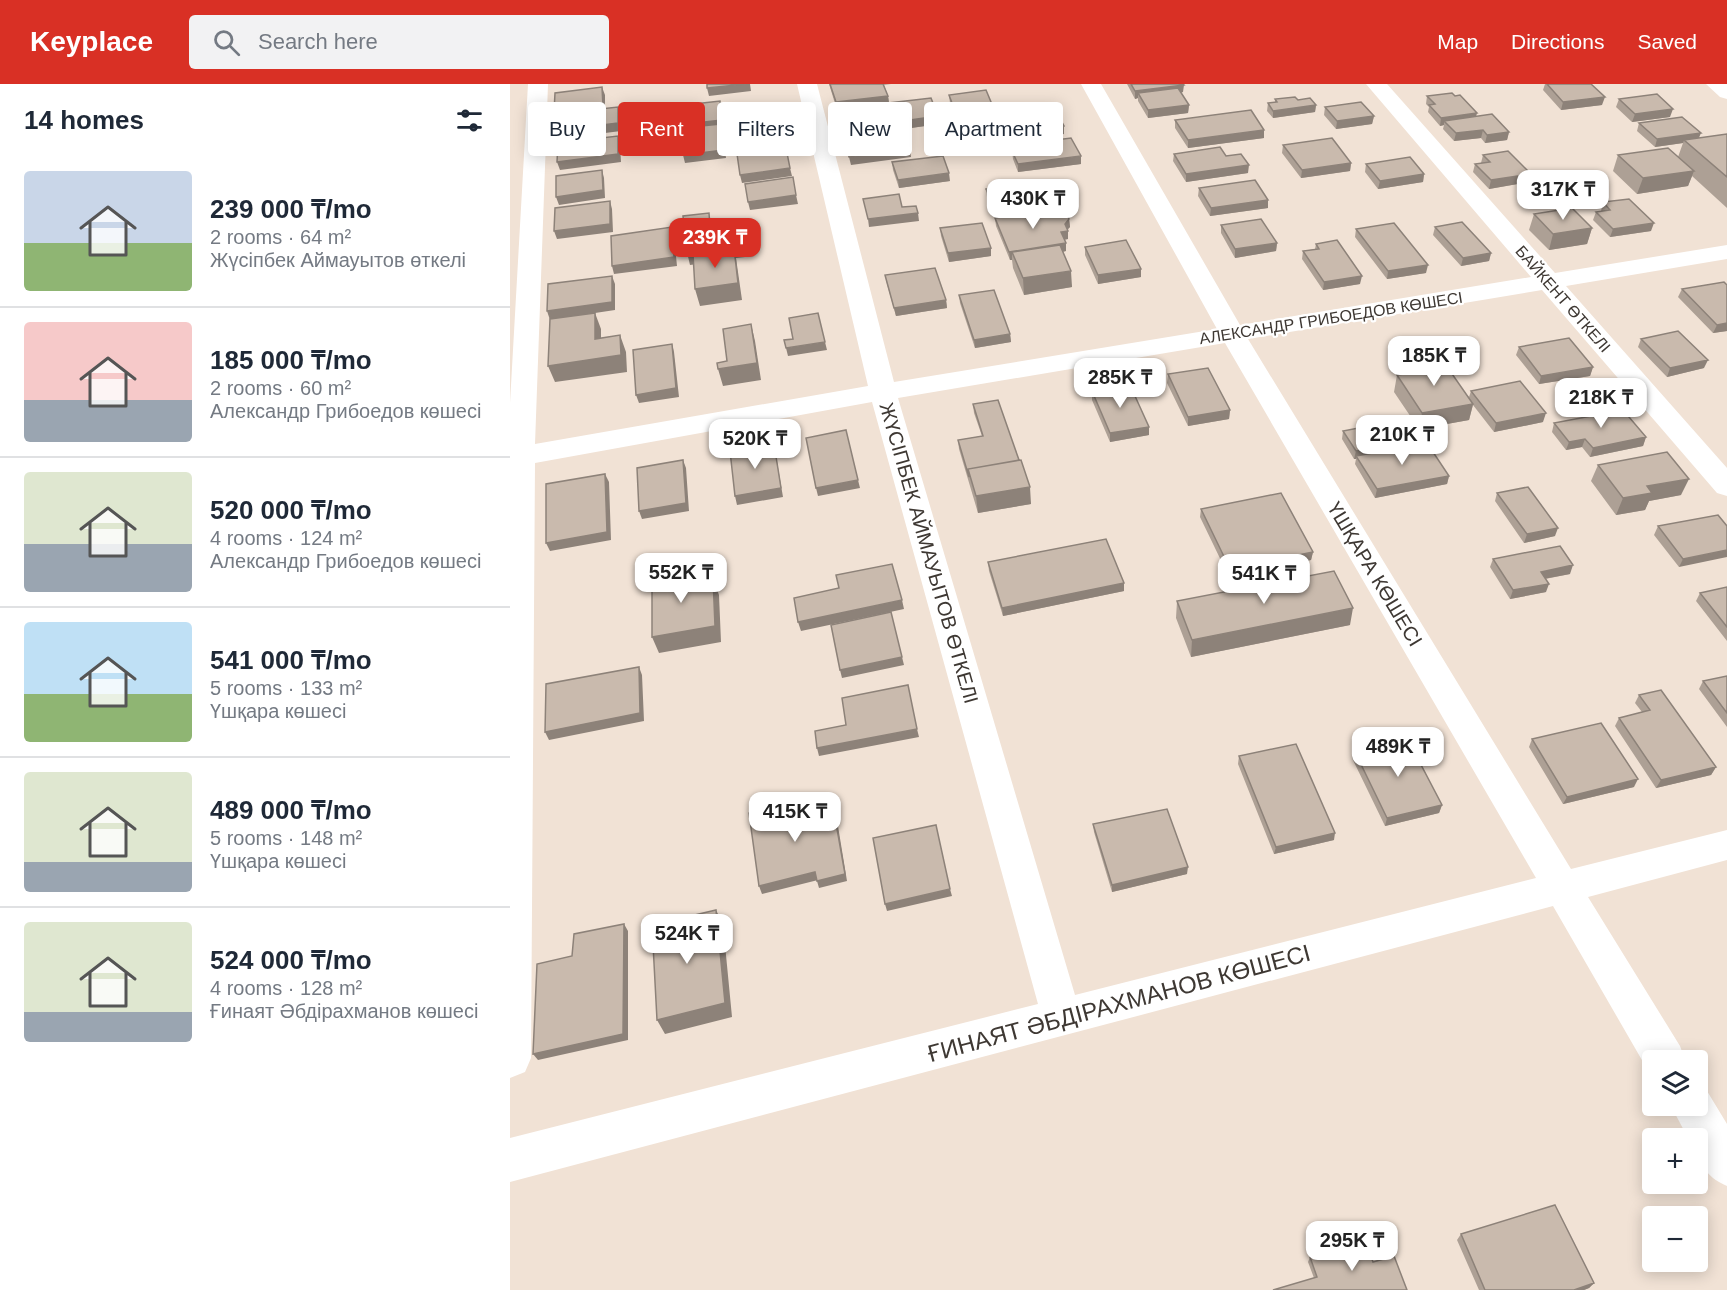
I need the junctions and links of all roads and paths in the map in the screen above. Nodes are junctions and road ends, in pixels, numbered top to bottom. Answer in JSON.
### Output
{"nodes":[{"id":1,"x":538,"y":84,"type":"edge"},
{"id":2,"x":807,"y":84,"type":"edge"},
{"id":3,"x":1091,"y":84,"type":"edge"},
{"id":4,"x":1376,"y":84,"type":"edge"},
{"id":5,"x":1716,"y":84,"type":"edge"},
{"id":6,"x":1727,"y":93,"type":"edge"},
{"id":7,"x":1727,"y":252,"type":"edge"},
{"id":8,"x":1548,"y":281,"type":"junction"},
{"id":9,"x":1232,"y":334,"type":"junction"},
{"id":10,"x":883,"y":392,"type":"junction"},
{"id":11,"x":516,"y":457,"type":"edge"},
{"id":12,"x":1727,"y":486,"type":"edge"},
{"id":13,"x":1727,"y":844,"type":"edge"},
{"id":14,"x":1560,"y":887,"type":"junction"},
{"id":15,"x":1062,"y":1018,"type":"junction"},
{"id":16,"x":1659,"y":1050,"type":"edge"},
{"id":17,"x":510,"y":1058,"type":"edge"},
{"id":18,"x":1698,"y":1116,"type":"edge"},
{"id":19,"x":510,"y":1160,"type":"edge"},
{"id":20,"x":1727,"y":1164,"type":"edge"}],
"edges":[{"from":1,"to":11,"type":"street"},
{"from":2,"to":10,"type":"street","name":"ЖҮСІПБЕК АЙМАУЫТОВ ӨТКЕЛІ"},
{"from":3,"to":9,"type":"street","name":"ҮШҚАРА КӨШЕСІ"},
{"from":4,"to":8,"type":"street","name":"БАЙКЕНТ ӨТКЕЛІ"},
{"from":5,"to":6,"type":"street"},
{"from":7,"to":8,"type":"street","name":"АЛЕКСАНДР ГРИБОЕДОВ КӨШЕСІ"},
{"from":8,"to":9,"type":"street","name":"АЛЕКСАНДР ГРИБОЕДОВ КӨШЕСІ"},
{"from":8,"to":12,"type":"street","name":"БАЙКЕНТ ӨТКЕЛІ"},
{"from":9,"to":10,"type":"street","name":"АЛЕКСАНДР ГРИБОЕДОВ КӨШЕСІ"},
{"from":9,"to":14,"type":"street","name":"ҮШҚАРА КӨШЕСІ"},
{"from":10,"to":11,"type":"street","name":"АЛЕКСАНДР ГРИБОЕДОВ КӨШЕСІ"},
{"from":10,"to":15,"type":"street","name":"ЖҮСІПБЕК АЙМАУЫТОВ ӨТКЕЛІ"},
{"from":11,"to":17,"type":"street"},
{"from":13,"to":14,"type":"street","name":"ҒИНАЯТ ӘБДІРАХМАНОВ КӨШЕСІ"},
{"from":14,"to":15,"type":"street","name":"ҒИНАЯТ ӘБДІРАХМАНОВ КӨШЕСІ"},
{"from":14,"to":16,"type":"street","name":"ҮШҚАРА КӨШЕСІ"},
{"from":15,"to":19,"type":"street","name":"ҒИНАЯТ ӘБДІРАХМАНОВ КӨШЕСІ"},
{"from":18,"to":20,"type":"street"}]}
